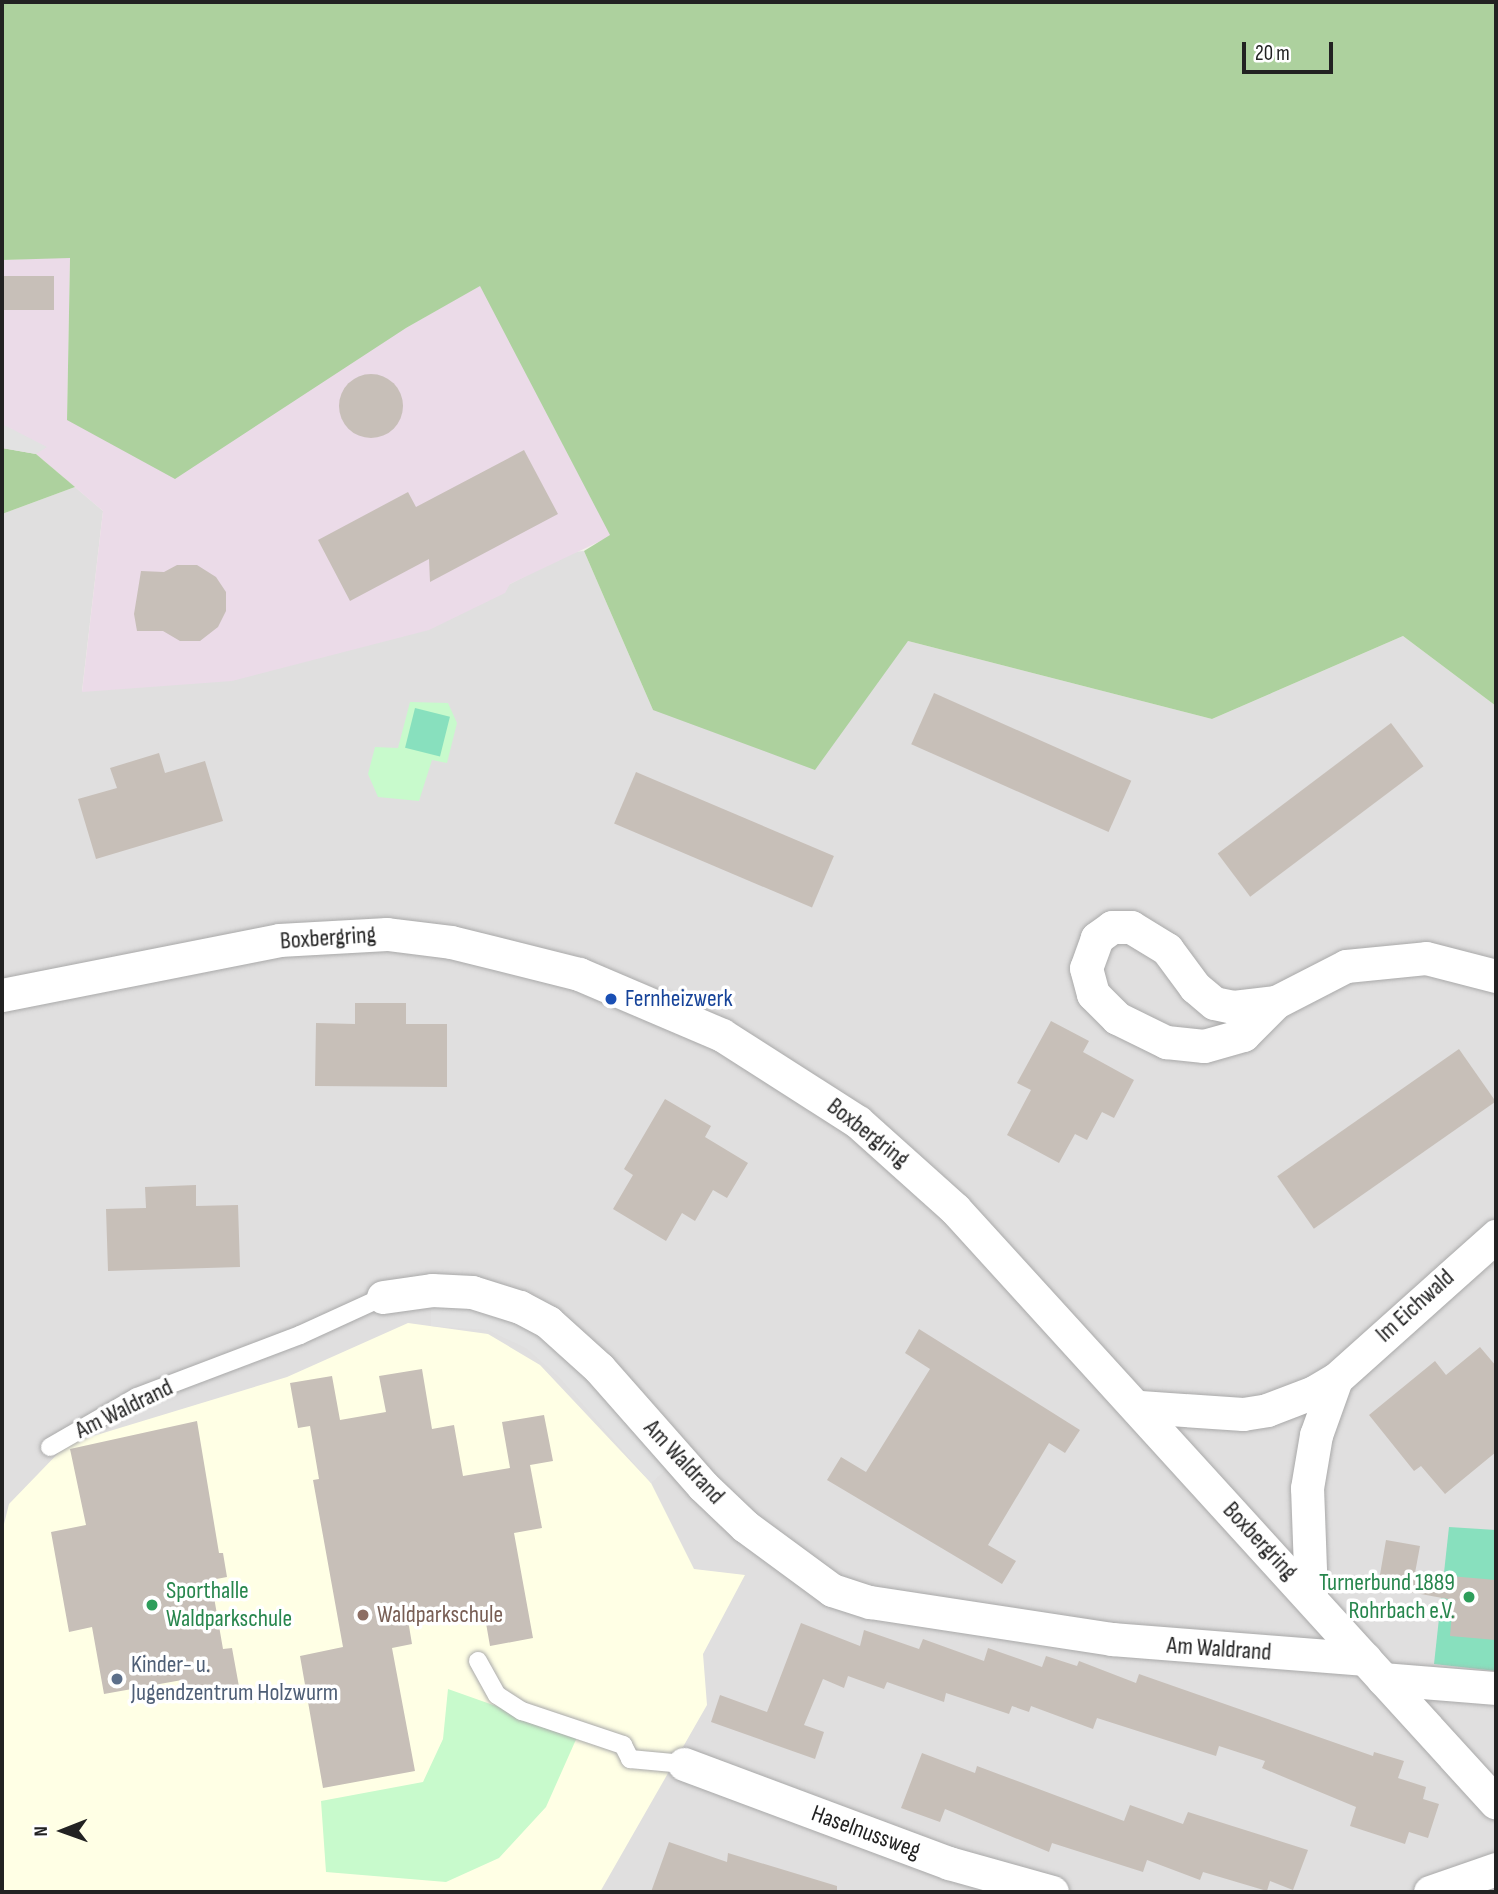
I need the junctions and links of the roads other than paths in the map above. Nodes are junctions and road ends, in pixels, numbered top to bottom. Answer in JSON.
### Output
{"nodes":[{"id":1,"x":1496,"y":976,"type":"edge"},
{"id":2,"x":2,"y":995,"type":"edge"},
{"id":3,"x":1276,"y":1002,"type":"junction"},
{"id":4,"x":1496,"y":1236,"type":"edge"},
{"id":5,"x":383,"y":1297,"type":"joint"},
{"id":6,"x":1336,"y":1378,"type":"junction"},
{"id":7,"x":1140,"y":1408,"type":"junction"},
{"id":8,"x":50,"y":1447,"type":"dead end"},
{"id":9,"x":1311,"y":1596,"type":"junction"},
{"id":10,"x":478,"y":1661,"type":"dead end"},
{"id":11,"x":1374,"y":1669,"type":"junction"},
{"id":12,"x":1496,"y":1688,"type":"edge"},
{"id":13,"x":684,"y":1764,"type":"joint"},
{"id":14,"x":1483,"y":1772,"type":"edge"},
{"id":15,"x":1496,"y":1803,"type":"edge"},
{"id":16,"x":1496,"y":1869,"type":"edge"},
{"id":17,"x":1052,"y":1892,"type":"edge"},
{"id":18,"x":1430,"y":1892,"type":"edge"}],
"edges":[{"from":1,"to":3,"type":"street"},
{"from":2,"to":7,"type":"street","name":"Boxbergring"},
{"from":3,"to":3,"type":"street"},
{"from":4,"to":6,"type":"street","name":"Im Eichwald"},
{"from":5,"to":8,"type":"lane","name":"Am Waldrand"},
{"from":5,"to":11,"type":"street","name":"Am Waldrand"},
{"from":6,"to":7,"type":"street","name":"Im Eichwald"},
{"from":6,"to":9,"type":"street","name":"Im Eichwald"},
{"from":7,"to":9,"type":"street","name":"Boxbergring"},
{"from":9,"to":11,"type":"street","name":"Boxbergring"},
{"from":10,"to":13,"type":"lane"},
{"from":11,"to":12,"type":"street","name":"Am Waldrand"},
{"from":11,"to":14,"type":"street","name":"Boxbergring"},
{"from":13,"to":17,"type":"street","name":"Haselnussweg"},
{"from":14,"to":15,"type":"street","name":"Boxbergring"},
{"from":16,"to":18,"type":"street"}]}
